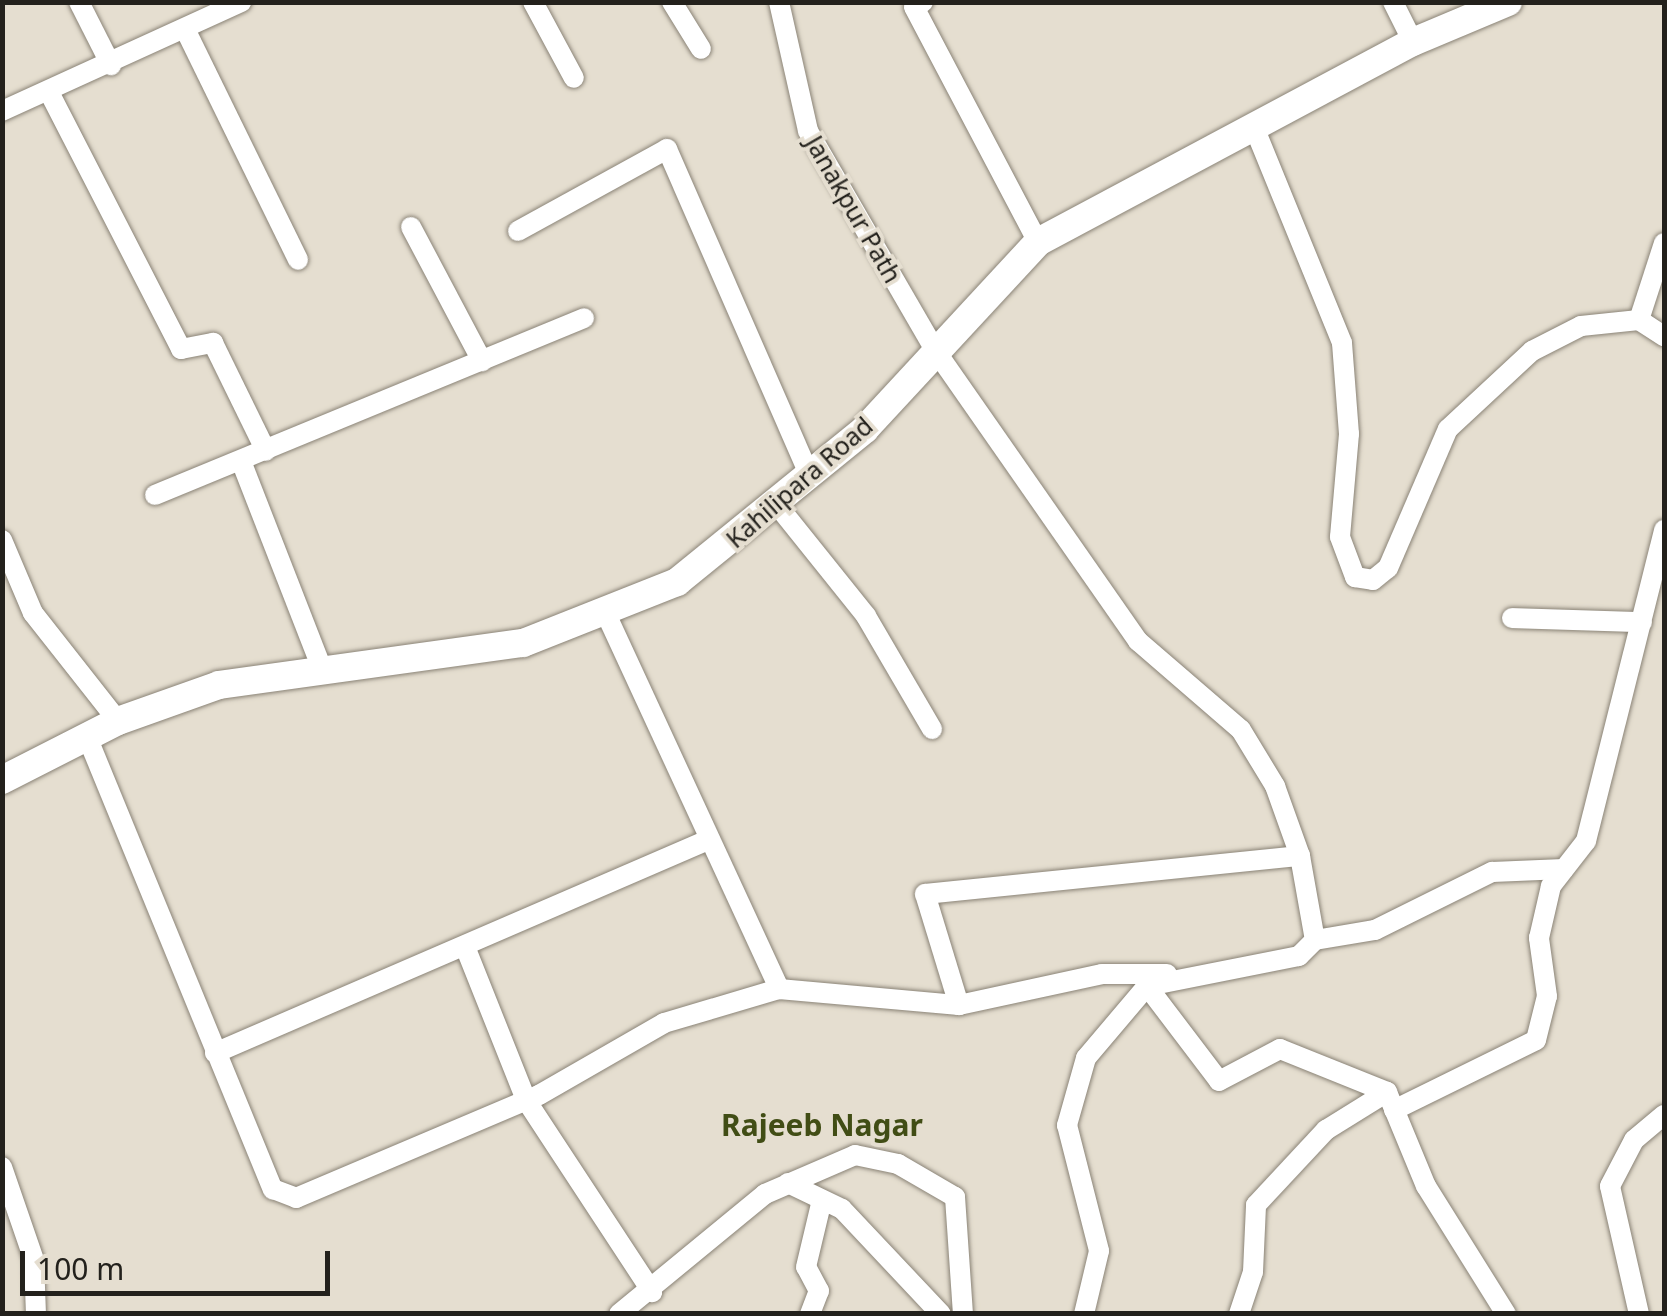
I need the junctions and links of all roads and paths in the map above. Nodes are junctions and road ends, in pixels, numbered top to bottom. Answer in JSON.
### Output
{"nodes":[{"id":1,"x":79,"y":2,"type":"edge"},
{"id":2,"x":241,"y":2,"type":"edge"},
{"id":3,"x":533,"y":2,"type":"edge"},
{"id":4,"x":672,"y":2,"type":"edge"},
{"id":5,"x":779,"y":2,"type":"edge"},
{"id":6,"x":923,"y":2,"type":"edge"},
{"id":7,"x":1393,"y":2,"type":"edge"},
{"id":8,"x":1508,"y":2,"type":"edge"},
{"id":9,"x":185,"y":29,"type":"junction"},
{"id":10,"x":1413,"y":42,"type":"junction"},
{"id":11,"x":702,"y":49,"type":"dead end"},
{"id":12,"x":111,"y":64,"type":"junction"},
{"id":13,"x":574,"y":78,"type":"dead end"},
{"id":14,"x":49,"y":92,"type":"junction"},
{"id":15,"x":2,"y":111,"type":"edge"},
{"id":16,"x":1254,"y":127,"type":"junction"},
{"id":17,"x":411,"y":227,"type":"dead end"},
{"id":18,"x":518,"y":231,"type":"dead end"},
{"id":19,"x":1038,"y":242,"type":"junction"},
{"id":20,"x":1664,"y":243,"type":"edge"},
{"id":21,"x":298,"y":260,"type":"dead end"},
{"id":22,"x":1656,"y":289,"type":"edge"},
{"id":23,"x":584,"y":318,"type":"dead end"},
{"id":24,"x":1638,"y":320,"type":"junction"},
{"id":25,"x":1664,"y":336,"type":"edge"},
{"id":26,"x":935,"y":350,"type":"junction"},
{"id":27,"x":482,"y":360,"type":"junction"},
{"id":28,"x":266,"y":451,"type":"junction"},
{"id":29,"x":241,"y":461,"type":"junction"},
{"id":30,"x":810,"y":477,"type":"junction"},
{"id":31,"x":155,"y":495,"type":"dead end"},
{"id":32,"x":778,"y":506,"type":"junction"},
{"id":33,"x":1664,"y":530,"type":"edge"},
{"id":34,"x":5,"y":549,"type":"edge"},
{"id":35,"x":607,"y":616,"type":"junction"},
{"id":36,"x":1512,"y":618,"type":"dead end"},
{"id":37,"x":1642,"y":622,"type":"junction"},
{"id":38,"x":322,"y":666,"type":"junction"},
{"id":39,"x":118,"y":721,"type":"junction"},
{"id":40,"x":932,"y":730,"type":"dead end"},
{"id":41,"x":88,"y":739,"type":"junction"},
{"id":42,"x":2,"y":780,"type":"edge"},
{"id":43,"x":708,"y":840,"type":"junction"},
{"id":44,"x":1300,"y":856,"type":"junction"},
{"id":45,"x":1564,"y":868,"type":"junction"},
{"id":46,"x":1315,"y":940,"type":"junction"},
{"id":47,"x":466,"y":949,"type":"junction"},
{"id":48,"x":1184,"y":974,"type":"junction"},
{"id":49,"x":1147,"y":986,"type":"junction"},
{"id":50,"x":779,"y":989,"type":"junction"},
{"id":51,"x":959,"y":1006,"type":"junction"},
{"id":52,"x":215,"y":1052,"type":"junction"},
{"id":53,"x":526,"y":1100,"type":"junction"},
{"id":54,"x":1390,"y":1101,"type":"junction"},
{"id":55,"x":1664,"y":1115,"type":"edge"},
{"id":56,"x":2,"y":1168,"type":"edge"},
{"id":57,"x":788,"y":1183,"type":"junction"},
{"id":58,"x":822,"y":1200,"type":"junction"},
{"id":59,"x":652,"y":1292,"type":"junction"},
{"id":60,"x":36,"y":1314,"type":"edge"},
{"id":61,"x":619,"y":1314,"type":"edge"},
{"id":62,"x":810,"y":1314,"type":"edge"},
{"id":63,"x":941,"y":1314,"type":"edge"},
{"id":64,"x":963,"y":1314,"type":"edge"},
{"id":65,"x":1084,"y":1314,"type":"edge"},
{"id":66,"x":1239,"y":1314,"type":"edge"},
{"id":67,"x":1506,"y":1314,"type":"edge"},
{"id":68,"x":1639,"y":1314,"type":"edge"}],
"edges":[{"from":1,"to":12,"type":"street"},
{"from":2,"to":9,"type":"street"},
{"from":3,"to":13,"type":"street"},
{"from":4,"to":11,"type":"street"},
{"from":5,"to":26,"type":"street","name":"Janakpur Path"},
{"from":6,"to":19,"type":"street"},
{"from":7,"to":10,"type":"street"},
{"from":8,"to":10,"type":"main road","name":"Kahilipara Road"},
{"from":9,"to":12,"type":"street"},
{"from":9,"to":21,"type":"street"},
{"from":10,"to":16,"type":"main road","name":"Kahilipara Road"},
{"from":12,"to":14,"type":"street"},
{"from":14,"to":15,"type":"street"},
{"from":14,"to":28,"type":"street"},
{"from":16,"to":19,"type":"main road","name":"Kahilipara Road"},
{"from":16,"to":24,"type":"street"},
{"from":17,"to":27,"type":"street"},
{"from":18,"to":30,"type":"street"},
{"from":19,"to":26,"type":"main road","name":"Kahilipara Road"},
{"from":20,"to":22,"type":"street"},
{"from":22,"to":24,"type":"street"},
{"from":23,"to":27,"type":"street"},
{"from":24,"to":25,"type":"street"},
{"from":26,"to":30,"type":"main road","name":"Kahilipara Road"},
{"from":26,"to":44,"type":"street","name":"Janakpur Path"},
{"from":27,"to":28,"type":"street"},
{"from":28,"to":29,"type":"street"},
{"from":29,"to":31,"type":"street"},
{"from":29,"to":38,"type":"street"},
{"from":30,"to":32,"type":"main road","name":"Kahilipara Road"},
{"from":32,"to":35,"type":"main road","name":"Kahilipara Road"},
{"from":32,"to":40,"type":"street"},
{"from":33,"to":37,"type":"street"},
{"from":34,"to":39,"type":"street"},
{"from":35,"to":38,"type":"main road","name":"Kahilipara Road"},
{"from":35,"to":43,"type":"street"},
{"from":36,"to":37,"type":"street"},
{"from":37,"to":45,"type":"street"},
{"from":38,"to":39,"type":"main road","name":"Kahilipara Road"},
{"from":39,"to":41,"type":"main road","name":"Kahilipara Road"},
{"from":41,"to":42,"type":"main road","name":"Kahilipara Road"},
{"from":41,"to":52,"type":"street"},
{"from":43,"to":47,"type":"street"},
{"from":43,"to":50,"type":"street"},
{"from":44,"to":46,"type":"street","name":"Janakpur Path"},
{"from":44,"to":51,"type":"street"},
{"from":45,"to":46,"type":"street"},
{"from":45,"to":54,"type":"street"},
{"from":46,"to":48,"type":"street"},
{"from":47,"to":52,"type":"street"},
{"from":47,"to":53,"type":"street"},
{"from":48,"to":49,"type":"street"},
{"from":48,"to":51,"type":"street"},
{"from":49,"to":54,"type":"street"},
{"from":49,"to":65,"type":"street"},
{"from":50,"to":51,"type":"street"},
{"from":50,"to":53,"type":"street"},
{"from":52,"to":53,"type":"street"},
{"from":53,"to":59,"type":"street"},
{"from":54,"to":66,"type":"street"},
{"from":54,"to":67,"type":"street"},
{"from":55,"to":68,"type":"street"},
{"from":56,"to":60,"type":"street"},
{"from":57,"to":58,"type":"street"},
{"from":57,"to":59,"type":"street"},
{"from":57,"to":64,"type":"street"},
{"from":58,"to":62,"type":"street"},
{"from":58,"to":63,"type":"street"},
{"from":59,"to":61,"type":"street"}]}
